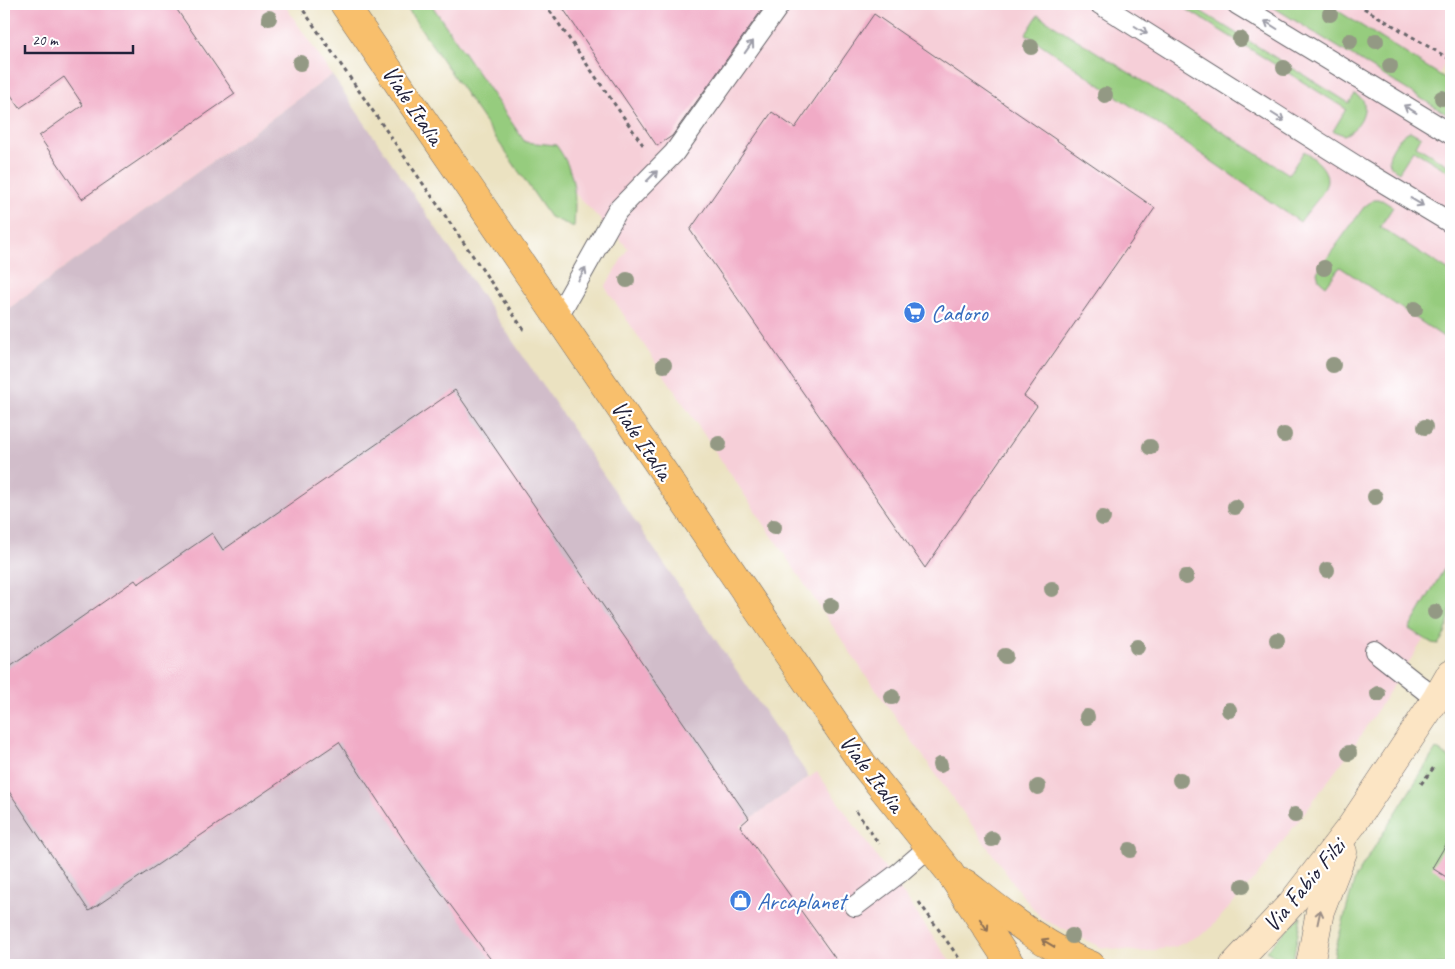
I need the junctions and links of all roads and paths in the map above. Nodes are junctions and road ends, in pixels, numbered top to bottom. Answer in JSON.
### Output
{"nodes":[{"id":1,"x":344,"y":4,"type":"edge"},
{"id":2,"x":545,"y":4,"type":"edge"},
{"id":3,"x":780,"y":4,"type":"edge"},
{"id":4,"x":1100,"y":4,"type":"edge"},
{"id":5,"x":1237,"y":4,"type":"edge"},
{"id":6,"x":1357,"y":4,"type":"edge"},
{"id":7,"x":1451,"y":60,"type":"edge"},
{"id":8,"x":1451,"y":134,"type":"edge"},
{"id":9,"x":663,"y":165,"type":"junction"},
{"id":10,"x":1451,"y":223,"type":"edge"},
{"id":11,"x":558,"y":316,"type":"junction"},
{"id":12,"x":1375,"y":651,"type":"dead end"},
{"id":13,"x":1451,"y":673,"type":"edge"},
{"id":14,"x":1436,"y":700,"type":"junction"},
{"id":15,"x":1352,"y":825,"type":"junction"},
{"id":16,"x":928,"y":848,"type":"junction"},
{"id":17,"x":948,"y":870,"type":"junction"},
{"id":18,"x":919,"y":902,"type":"dead end"},
{"id":19,"x":855,"y":906,"type":"dead end"},
{"id":20,"x":964,"y":965,"type":"edge"},
{"id":21,"x":1012,"y":965,"type":"edge"},
{"id":22,"x":1092,"y":965,"type":"edge"},
{"id":23,"x":1234,"y":965,"type":"edge"},
{"id":24,"x":1310,"y":965,"type":"edge"}],
"edges":[{"from":1,"to":11,"type":"main road","name":"Viale Italia"},
{"from":2,"to":9,"type":"path"},
{"from":9,"to":3,"type":"lane","one_way":true},
{"from":4,"to":10,"type":"lane","one_way":true},
{"from":8,"to":5,"type":"lane","one_way":true},
{"from":6,"to":7,"type":"path"},
{"from":11,"to":9,"type":"lane","one_way":true},
{"from":11,"to":16,"type":"main road","name":"Viale Italia"},
{"from":12,"to":14,"type":"lane"},
{"from":13,"to":14,"type":"street","name":"Via Fabio Filzi"},
{"from":14,"to":15,"type":"street","name":"Via Fabio Filzi"},
{"from":15,"to":23,"type":"street","name":"Via Fabio Filzi"},
{"from":24,"to":15,"type":"street","name":"Via Fabio Filzi","one_way":true},
{"from":16,"to":17,"type":"main road","name":"Viale Italia"},
{"from":16,"to":19,"type":"lane"},
{"from":17,"to":21,"type":"main road","name":"Viale Italia","one_way":true},
{"from":22,"to":17,"type":"main road","name":"Viale Italia","one_way":true},
{"from":18,"to":20,"type":"path"}]}
